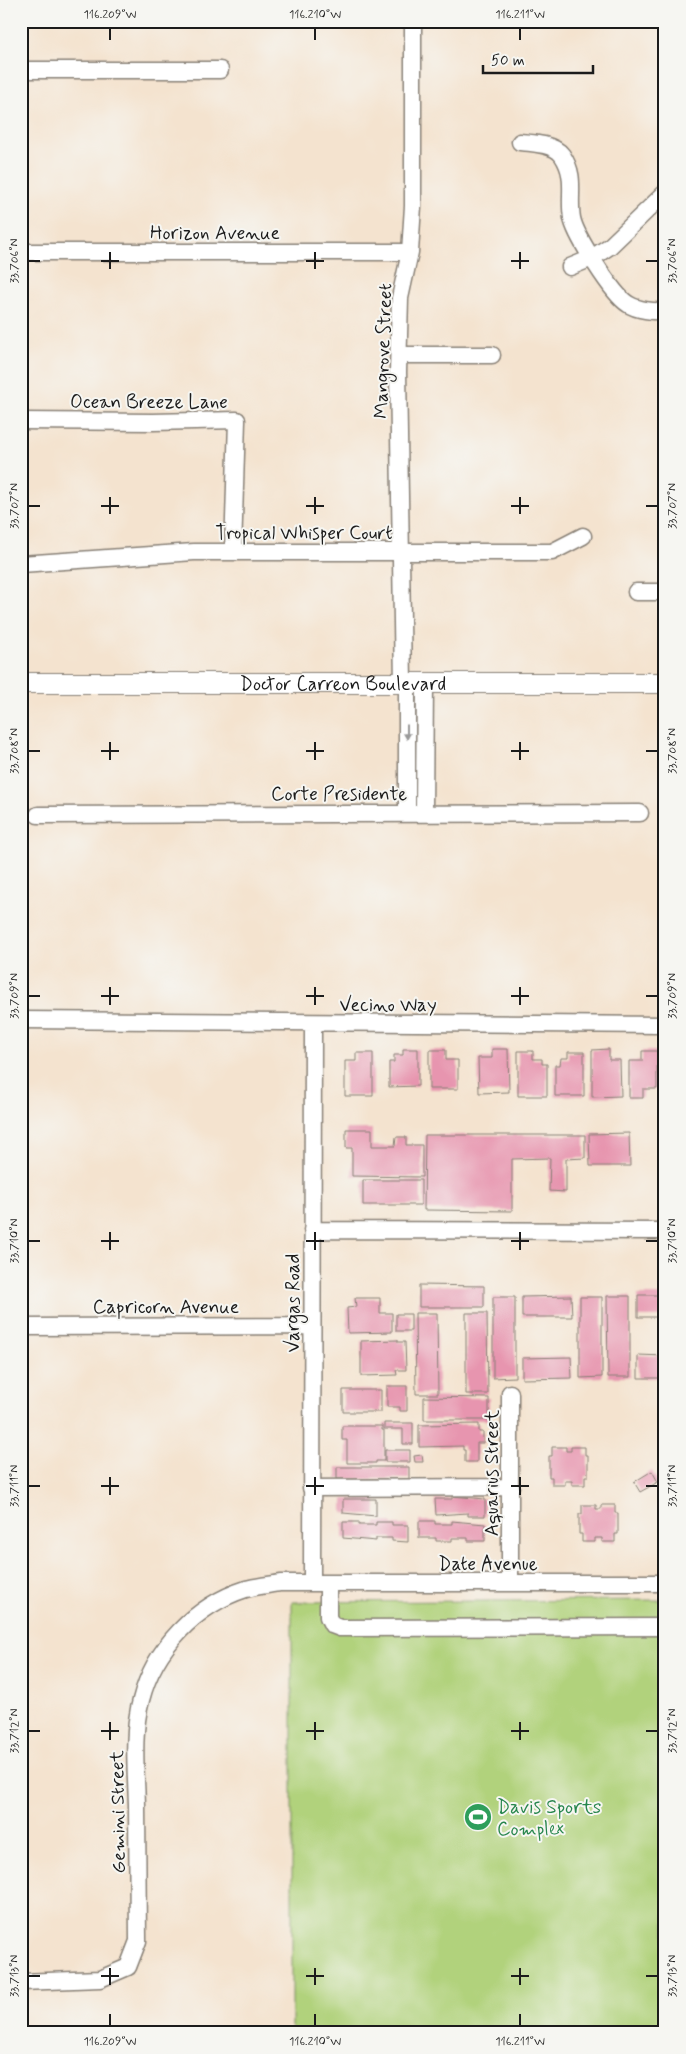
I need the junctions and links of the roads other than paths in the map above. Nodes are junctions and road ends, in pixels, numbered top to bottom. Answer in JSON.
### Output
{"nodes":[{"id":1,"x":413,"y":21,"type":"edge"},
{"id":2,"x":21,"y":70,"type":"edge"},
{"id":3,"x":220,"y":70,"type":"dead end"},
{"id":4,"x":520,"y":142,"type":"dead end"},
{"id":5,"x":665,"y":193,"type":"edge"},
{"id":6,"x":21,"y":252,"type":"edge"},
{"id":7,"x":410,"y":252,"type":"junction"},
{"id":8,"x":592,"y":258,"type":"junction"},
{"id":9,"x":570,"y":267,"type":"dead end"},
{"id":10,"x":665,"y":311,"type":"edge"},
{"id":11,"x":399,"y":355,"type":"junction"},
{"id":12,"x":492,"y":355,"type":"dead end"},
{"id":13,"x":21,"y":421,"type":"edge"},
{"id":14,"x":583,"y":536,"type":"dead end"},
{"id":15,"x":233,"y":552,"type":"junction"},
{"id":16,"x":401,"y":552,"type":"junction"},
{"id":17,"x":21,"y":564,"type":"edge"},
{"id":18,"x":636,"y":592,"type":"dead end"},
{"id":19,"x":665,"y":592,"type":"edge"},
{"id":20,"x":21,"y":683,"type":"edge"},
{"id":21,"x":411,"y":683,"type":"junction"},
{"id":22,"x":665,"y":683,"type":"edge"},
{"id":23,"x":407,"y":812,"type":"junction"},
{"id":24,"x":424,"y":812,"type":"junction"},
{"id":25,"x":640,"y":813,"type":"dead end"},
{"id":26,"x":38,"y":815,"type":"dead end"},
{"id":27,"x":21,"y":1020,"type":"edge"},
{"id":28,"x":313,"y":1023,"type":"junction"},
{"id":29,"x":665,"y":1025,"type":"edge"},
{"id":30,"x":312,"y":1230,"type":"junction"},
{"id":31,"x":665,"y":1231,"type":"edge"},
{"id":32,"x":312,"y":1326,"type":"junction"},
{"id":33,"x":21,"y":1327,"type":"edge"},
{"id":34,"x":510,"y":1393,"type":"dead end"},
{"id":35,"x":511,"y":1487,"type":"junction"},
{"id":36,"x":311,"y":1488,"type":"junction"},
{"id":37,"x":320,"y":1583,"type":"junction"},
{"id":38,"x":510,"y":1583,"type":"junction"},
{"id":39,"x":665,"y":1583,"type":"edge"},
{"id":40,"x":665,"y":1627,"type":"edge"},
{"id":41,"x":21,"y":1982,"type":"edge"}],
"edges":[{"from":1,"to":7,"type":"street","name":"Mangrove Street"},
{"from":2,"to":3,"type":"street"},
{"from":4,"to":8,"type":"street"},
{"from":5,"to":8,"type":"street"},
{"from":6,"to":7,"type":"street","name":"Horizon Avenue"},
{"from":7,"to":11,"type":"street","name":"Mangrove Street"},
{"from":8,"to":9,"type":"street"},
{"from":8,"to":10,"type":"street"},
{"from":11,"to":12,"type":"street"},
{"from":11,"to":16,"type":"street","name":"Mangrove Street"},
{"from":13,"to":15,"type":"street","name":"Ocean Breeze Lane"},
{"from":14,"to":16,"type":"street","name":"Tropical Whisper Court"},
{"from":15,"to":16,"type":"street","name":"Tropical Whisper Court"},
{"from":15,"to":17,"type":"street","name":"Tropical Whisper Court"},
{"from":16,"to":21,"type":"street","name":"Mangrove Street"},
{"from":18,"to":19,"type":"street"},
{"from":20,"to":21,"type":"main road","name":"Doctor Carreon Boulevard"},
{"from":21,"to":22,"type":"main road","name":"Doctor Carreon Boulevard"},
{"from":21,"to":23,"type":"street","one_way":true},
{"from":21,"to":24,"type":"street"},
{"from":23,"to":24,"type":"street","name":"Corte Presidente"},
{"from":23,"to":26,"type":"street","name":"Corte Presidente"},
{"from":24,"to":25,"type":"street","name":"Corte Presidente"},
{"from":27,"to":28,"type":"street","name":"Vecino Way"},
{"from":28,"to":29,"type":"street","name":"Vecino Way"},
{"from":28,"to":30,"type":"street","name":"Vargas Road"},
{"from":30,"to":31,"type":"street"},
{"from":30,"to":32,"type":"street","name":"Vargas Road"},
{"from":32,"to":33,"type":"street","name":"Capricorn Avenue"},
{"from":32,"to":36,"type":"street","name":"Vargas Road"},
{"from":34,"to":35,"type":"street","name":"Aquarius Street"},
{"from":35,"to":36,"type":"street"},
{"from":35,"to":38,"type":"street","name":"Aquarius Street"},
{"from":36,"to":37,"type":"street","name":"Vargas Road"},
{"from":37,"to":38,"type":"street","name":"Date Avenue"},
{"from":37,"to":40,"type":"street","name":"Vargas Road"},
{"from":37,"to":41,"type":"street","name":"Gemini Street"},
{"from":38,"to":39,"type":"street","name":"Date Avenue"}]}
